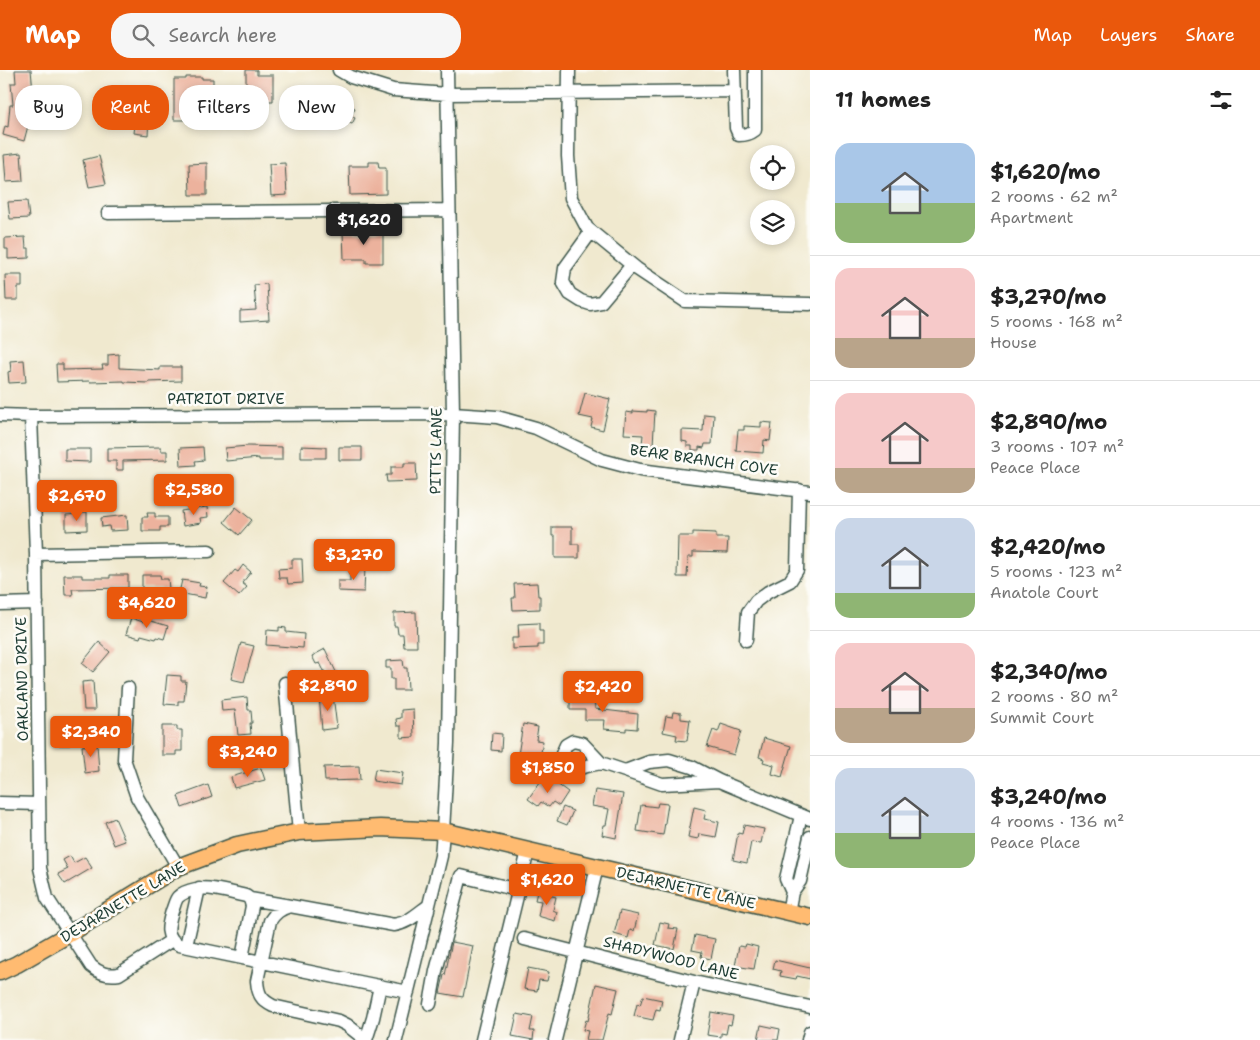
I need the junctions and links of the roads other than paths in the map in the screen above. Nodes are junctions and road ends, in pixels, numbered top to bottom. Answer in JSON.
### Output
{"nodes":[{"id":1,"x":339,"y":70,"type":"edge"},
{"id":2,"x":447,"y":70,"type":"edge"},
{"id":3,"x":569,"y":70,"type":"edge"},
{"id":4,"x":734,"y":70,"type":"edge"},
{"id":5,"x":755,"y":70,"type":"edge"},
{"id":6,"x":735,"y":91,"type":"junction"},
{"id":7,"x":569,"y":93,"type":"junction"},
{"id":8,"x":447,"y":94,"type":"junction"},
{"id":9,"x":449,"y":210,"type":"junction"},
{"id":10,"x":108,"y":213,"type":"dead end"},
{"id":11,"x":591,"y":232,"type":"junction"},
{"id":12,"x":632,"y":265,"type":"junction"},
{"id":13,"x":810,"y":304,"type":"edge"},
{"id":14,"x":452,"y":414,"type":"junction"},
{"id":15,"x":0,"y":415,"type":"edge"},
{"id":16,"x":31,"y":416,"type":"junction"},
{"id":17,"x":804,"y":491,"type":"edge"},
{"id":18,"x":209,"y":551,"type":"dead end"},
{"id":19,"x":36,"y":554,"type":"junction"},
{"id":20,"x":37,"y":603,"type":"junction"},
{"id":21,"x":0,"y":604,"type":"edge"},
{"id":22,"x":746,"y":640,"type":"dead end"},
{"id":23,"x":285,"y":683,"type":"dead end"},
{"id":24,"x":128,"y":688,"type":"dead end"},
{"id":25,"x":601,"y":763,"type":"dead end"},
{"id":26,"x":625,"y":770,"type":"junction"},
{"id":27,"x":719,"y":780,"type":"junction"},
{"id":28,"x":0,"y":803,"type":"edge"},
{"id":29,"x":39,"y":804,"type":"junction"},
{"id":30,"x":806,"y":817,"type":"edge"},
{"id":31,"x":444,"y":831,"type":"junction"},
{"id":32,"x":299,"y":832,"type":"junction"},
{"id":33,"x":810,"y":837,"type":"edge"},
{"id":34,"x":528,"y":851,"type":"junction"},
{"id":35,"x":178,"y":867,"type":"junction"},
{"id":36,"x":597,"y":867,"type":"junction"},
{"id":37,"x":199,"y":888,"type":"junction"},
{"id":38,"x":518,"y":890,"type":"junction"},
{"id":39,"x":792,"y":892,"type":"junction"},
{"id":40,"x":250,"y":900,"type":"junction"},
{"id":41,"x":290,"y":906,"type":"junction"},
{"id":42,"x":428,"y":906,"type":"junction"},
{"id":43,"x":788,"y":912,"type":"junction"},
{"id":44,"x":810,"y":917,"type":"edge"},
{"id":45,"x":69,"y":934,"type":"junction"},
{"id":46,"x":524,"y":939,"type":"dead end"},
{"id":47,"x":172,"y":940,"type":"junction"},
{"id":48,"x":186,"y":946,"type":"junction"},
{"id":49,"x":576,"y":952,"type":"junction"},
{"id":50,"x":242,"y":958,"type":"junction"},
{"id":51,"x":261,"y":962,"type":"junction"},
{"id":52,"x":0,"y":972,"type":"edge"},
{"id":53,"x":694,"y":982,"type":"junction"},
{"id":54,"x":380,"y":986,"type":"junction"},
{"id":55,"x":408,"y":992,"type":"junction"},
{"id":56,"x":430,"y":1004,"type":"dead end"},
{"id":57,"x":810,"y":1007,"type":"edge"},
{"id":58,"x":810,"y":1032,"type":"edge"},
{"id":59,"x":366,"y":1040,"type":"edge"},
{"id":60,"x":396,"y":1040,"type":"edge"},
{"id":61,"x":482,"y":1040,"type":"edge"},
{"id":62,"x":555,"y":1040,"type":"edge"},
{"id":63,"x":680,"y":1040,"type":"edge"},
{"id":64,"x":808,"y":1040,"type":"edge"}],
"edges":[{"from":1,"to":8,"type":"street"},
{"from":2,"to":8,"type":"street","name":"PITTS LANE"},
{"from":3,"to":7,"type":"street"},
{"from":4,"to":6,"type":"street"},
{"from":5,"to":6,"type":"street"},
{"from":6,"to":7,"type":"street"},
{"from":7,"to":8,"type":"street"},
{"from":7,"to":11,"type":"street"},
{"from":8,"to":9,"type":"street","name":"PITTS LANE"},
{"from":9,"to":10,"type":"street"},
{"from":9,"to":14,"type":"street","name":"PITTS LANE"},
{"from":11,"to":12,"type":"street"},
{"from":11,"to":12,"type":"street"},
{"from":12,"to":13,"type":"street"},
{"from":14,"to":16,"type":"street","name":"PATRIOT DRIVE"},
{"from":14,"to":17,"type":"street","name":"BEAR BRANCH COVE"},
{"from":14,"to":31,"type":"street","name":"PITTS LANE"},
{"from":15,"to":16,"type":"street","name":"PATRIOT DRIVE"},
{"from":16,"to":19,"type":"street","name":"OAKLAND DRIVE"},
{"from":17,"to":22,"type":"street"},
{"from":18,"to":19,"type":"street"},
{"from":19,"to":20,"type":"street","name":"OAKLAND DRIVE"},
{"from":20,"to":21,"type":"street"},
{"from":20,"to":29,"type":"street","name":"OAKLAND DRIVE"},
{"from":23,"to":32,"type":"street"},
{"from":24,"to":35,"type":"street"},
{"from":25,"to":26,"type":"street"},
{"from":26,"to":27,"type":"street"},
{"from":26,"to":27,"type":"street"},
{"from":27,"to":30,"type":"street"},
{"from":28,"to":29,"type":"street"},
{"from":29,"to":45,"type":"street","name":"OAKLAND DRIVE"},
{"from":30,"to":39,"type":"street"},
{"from":31,"to":32,"type":"main road","name":"DEJARNETTE LANE"},
{"from":31,"to":34,"type":"main road","name":"DEJARNETTE LANE"},
{"from":31,"to":42,"type":"street","name":"PITTS LANE"},
{"from":32,"to":35,"type":"main road","name":"DEJARNETTE LANE"},
{"from":33,"to":39,"type":"street"},
{"from":34,"to":36,"type":"main road","name":"DEJARNETTE LANE"},
{"from":34,"to":38,"type":"street"},
{"from":35,"to":45,"type":"main road","name":"DEJARNETTE LANE"},
{"from":36,"to":43,"type":"main road","name":"DEJARNETTE LANE"},
{"from":36,"to":49,"type":"street"},
{"from":37,"to":40,"type":"street"},
{"from":37,"to":47,"type":"street"},
{"from":37,"to":48,"type":"street"},
{"from":38,"to":56,"type":"street"},
{"from":38,"to":61,"type":"street"},
{"from":39,"to":43,"type":"street"},
{"from":40,"to":41,"type":"street"},
{"from":40,"to":50,"type":"street"},
{"from":41,"to":42,"type":"street"},
{"from":41,"to":51,"type":"street"},
{"from":42,"to":55,"type":"street","name":"PITTS LANE"},
{"from":43,"to":44,"type":"main road","name":"DEJARNETTE LANE"},
{"from":45,"to":47,"type":"street","name":"OAKLAND DRIVE"},
{"from":45,"to":52,"type":"main road","name":"DEJARNETTE LANE"},
{"from":46,"to":49,"type":"street","name":"SHADYWOOD LANE"},
{"from":47,"to":48,"type":"street"},
{"from":48,"to":50,"type":"street"},
{"from":49,"to":53,"type":"street","name":"SHADYWOOD LANE"},
{"from":49,"to":62,"type":"street"},
{"from":50,"to":51,"type":"street"},
{"from":51,"to":54,"type":"street"},
{"from":51,"to":59,"type":"street"},
{"from":53,"to":57,"type":"street","name":"SHADYWOOD LANE"},
{"from":53,"to":63,"type":"street"},
{"from":54,"to":55,"type":"street"},
{"from":54,"to":59,"type":"street"},
{"from":55,"to":60,"type":"street","name":"PITTS LANE"},
{"from":58,"to":64,"type":"street"}]}
